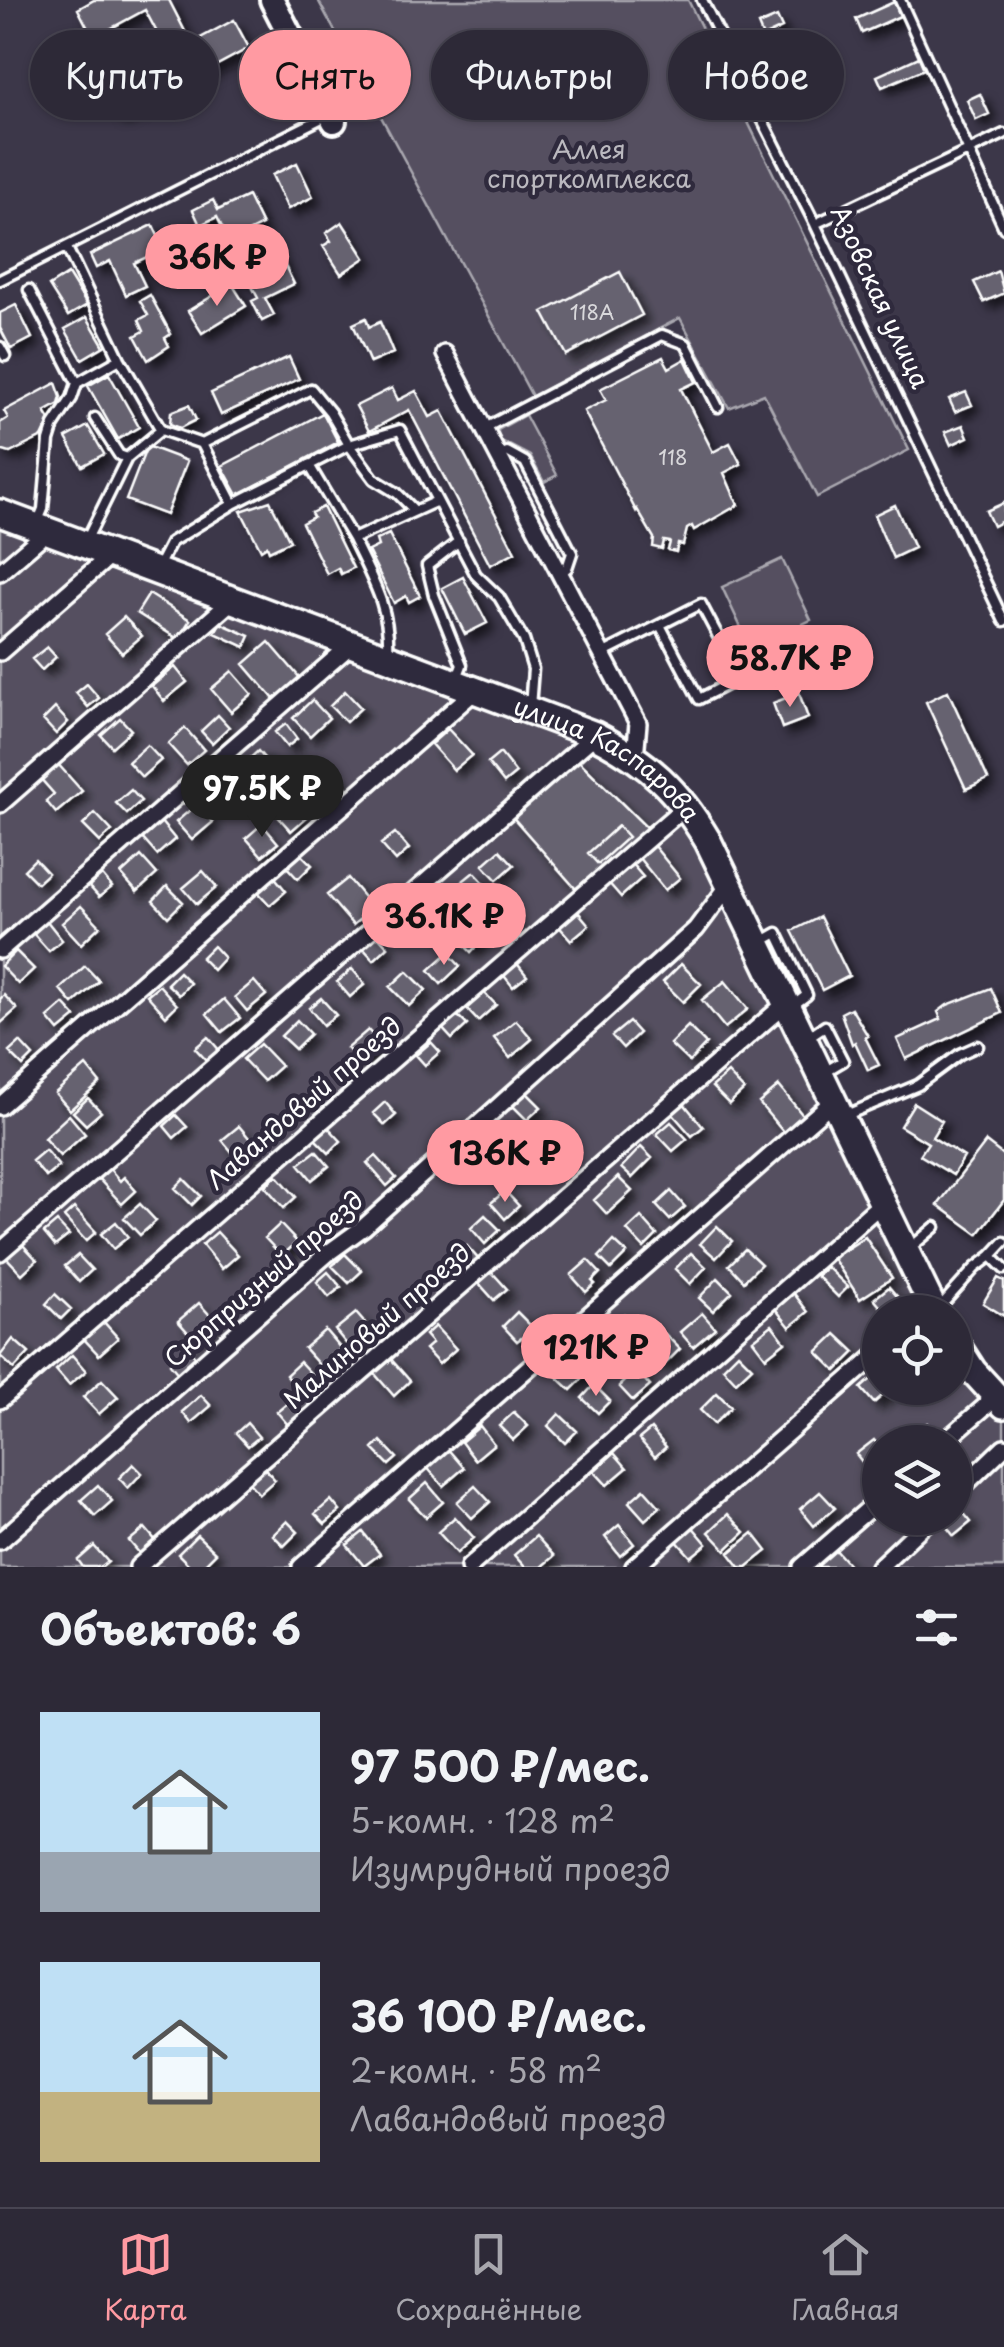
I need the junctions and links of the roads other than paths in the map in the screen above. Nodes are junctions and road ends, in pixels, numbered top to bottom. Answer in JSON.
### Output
{"nodes":[{"id":1,"x":272,"y":0,"type":"edge"},
{"id":2,"x":702,"y":0,"type":"edge"},
{"id":3,"x":900,"y":0,"type":"edge"},
{"id":4,"x":287,"y":30,"type":"edge"},
{"id":5,"x":328,"y":120,"type":"edge"},
{"id":6,"x":1004,"y":134,"type":"edge"},
{"id":7,"x":968,"y":151,"type":"junction"},
{"id":8,"x":816,"y":224,"type":"junction"},
{"id":9,"x":1004,"y":228,"type":"edge"},
{"id":10,"x":67,"y":248,"type":"junction"},
{"id":11,"x":0,"y":280,"type":"edge"},
{"id":12,"x":29,"y":290,"type":"dead end"},
{"id":13,"x":445,"y":354,"type":"dead end"},
{"id":14,"x":120,"y":359,"type":"junction"},
{"id":15,"x":77,"y":383,"type":"junction"},
{"id":16,"x":718,"y":407,"type":"dead end"},
{"id":17,"x":95,"y":418,"type":"dead end"},
{"id":18,"x":484,"y":428,"type":"junction"},
{"id":19,"x":161,"y":430,"type":"junction"},
{"id":20,"x":202,"y":444,"type":"junction"},
{"id":21,"x":349,"y":445,"type":"junction"},
{"id":22,"x":126,"y":458,"type":"junction"},
{"id":23,"x":309,"y":464,"type":"junction"},
{"id":24,"x":436,"y":500,"type":"junction"},
{"id":25,"x":234,"y":504,"type":"junction"},
{"id":26,"x":414,"y":510,"type":"junction"},
{"id":27,"x":0,"y":513,"type":"edge"},
{"id":28,"x":43,"y":528,"type":"junction"},
{"id":29,"x":353,"y":539,"type":"junction"},
{"id":30,"x":459,"y":541,"type":"junction"},
{"id":31,"x":84,"y":544,"type":"junction"},
{"id":32,"x":111,"y":555,"type":"junction"},
{"id":33,"x":0,"y":572,"type":"edge"},
{"id":34,"x":155,"y":572,"type":"junction"},
{"id":35,"x":234,"y":600,"type":"junction"},
{"id":36,"x":1004,"y":621,"type":"edge"},
{"id":37,"x":660,"y":625,"type":"junction"},
{"id":38,"x":352,"y":644,"type":"junction"},
{"id":39,"x":0,"y":652,"type":"edge"},
{"id":40,"x":604,"y":654,"type":"junction"},
{"id":41,"x":388,"y":658,"type":"junction"},
{"id":42,"x":466,"y":686,"type":"junction"},
{"id":43,"x":530,"y":709,"type":"junction"},
{"id":44,"x":595,"y":735,"type":"junction"},
{"id":45,"x":636,"y":757,"type":"junction"},
{"id":46,"x":0,"y":804,"type":"edge"},
{"id":47,"x":686,"y":804,"type":"junction"},
{"id":48,"x":730,"y":885,"type":"junction"},
{"id":49,"x":0,"y":950,"type":"edge"},
{"id":50,"x":787,"y":1006,"type":"junction"},
{"id":51,"x":978,"y":1046,"type":"dead end"},
{"id":52,"x":0,"y":1106,"type":"edge"},
{"id":53,"x":836,"y":1110,"type":"junction"},
{"id":54,"x":882,"y":1204,"type":"junction"},
{"id":55,"x":934,"y":1228,"type":"dead end"},
{"id":56,"x":1004,"y":1242,"type":"edge"},
{"id":57,"x":0,"y":1252,"type":"edge"},
{"id":58,"x":906,"y":1252,"type":"junction"},
{"id":59,"x":990,"y":1256,"type":"junction"},
{"id":60,"x":1004,"y":1269,"type":"edge"},
{"id":61,"x":925,"y":1295,"type":"edge"},
{"id":62,"x":948,"y":1295,"type":"edge"},
{"id":63,"x":972,"y":1363,"type":"edge"},
{"id":64,"x":862,"y":1368,"type":"edge"},
{"id":65,"x":1001,"y":1398,"type":"edge"},
{"id":66,"x":0,"y":1400,"type":"edge"},
{"id":67,"x":966,"y":1425,"type":"edge"},
{"id":68,"x":1004,"y":1447,"type":"edge"},
{"id":69,"x":972,"y":1478,"type":"edge"},
{"id":70,"x":862,"y":1514,"type":"edge"},
{"id":71,"x":913,"y":1535,"type":"edge"},
{"id":72,"x":0,"y":1541,"type":"edge"},
{"id":73,"x":138,"y":1567,"type":"edge"},
{"id":74,"x":302,"y":1567,"type":"edge"},
{"id":75,"x":468,"y":1567,"type":"edge"},
{"id":76,"x":634,"y":1567,"type":"edge"},
{"id":77,"x":802,"y":1567,"type":"edge"},
{"id":78,"x":879,"y":1567,"type":"edge"}],
"edges":[{"from":1,"to":4,"type":"street"},
{"from":2,"to":8,"type":"lane","name":"Азовская улица"},
{"from":3,"to":7,"type":"lane"},
{"from":5,"to":10,"type":"lane"},
{"from":6,"to":7,"type":"lane"},
{"from":7,"to":8,"type":"lane"},
{"from":7,"to":9,"type":"lane"},
{"from":8,"to":36,"type":"lane","name":"Азовская улица"},
{"from":10,"to":11,"type":"lane"},
{"from":10,"to":14,"type":"lane"},
{"from":12,"to":15,"type":"lane"},
{"from":13,"to":18,"type":"street"},
{"from":14,"to":15,"type":"lane"},
{"from":14,"to":19,"type":"lane"},
{"from":15,"to":28,"type":"lane"},
{"from":16,"to":18,"type":"lane"},
{"from":17,"to":22,"type":"lane"},
{"from":18,"to":40,"type":"street"},
{"from":19,"to":20,"type":"lane"},
{"from":19,"to":22,"type":"lane"},
{"from":20,"to":21,"type":"lane"},
{"from":20,"to":25,"type":"lane"},
{"from":21,"to":23,"type":"lane"},
{"from":21,"to":24,"type":"lane"},
{"from":21,"to":26,"type":"lane"},
{"from":22,"to":31,"type":"lane"},
{"from":23,"to":25,"type":"lane"},
{"from":23,"to":29,"type":"lane"},
{"from":24,"to":26,"type":"lane"},
{"from":24,"to":30,"type":"lane"},
{"from":25,"to":34,"type":"lane"},
{"from":26,"to":29,"type":"lane"},
{"from":27,"to":28,"type":"main road","name":"улица Каспарова"},
{"from":28,"to":31,"type":"main road","name":"улица Каспарова"},
{"from":28,"to":33,"type":"street"},
{"from":29,"to":41,"type":"lane"},
{"from":30,"to":42,"type":"lane"},
{"from":30,"to":43,"type":"lane"},
{"from":31,"to":32,"type":"main road","name":"улица Каспарова"},
{"from":32,"to":34,"type":"main road","name":"улица Каспарова"},
{"from":32,"to":39,"type":"street"},
{"from":34,"to":35,"type":"main road","name":"улица Каспарова"},
{"from":35,"to":38,"type":"main road","name":"улица Каспарова"},
{"from":35,"to":46,"type":"street"},
{"from":37,"to":37,"type":"lane"},
{"from":37,"to":40,"type":"lane"},
{"from":38,"to":41,"type":"main road","name":"улица Каспарова"},
{"from":38,"to":49,"type":"street"},
{"from":40,"to":45,"type":"street"},
{"from":41,"to":42,"type":"main road","name":"улица Каспарова"},
{"from":42,"to":43,"type":"main road","name":"улица Каспарова"},
{"from":42,"to":52,"type":"street"},
{"from":43,"to":44,"type":"main road","name":"улица Каспарова"},
{"from":44,"to":45,"type":"main road","name":"улица Каспарова"},
{"from":44,"to":57,"type":"street"},
{"from":45,"to":47,"type":"main road","name":"улица Каспарова"},
{"from":47,"to":48,"type":"main road","name":"улица Каспарова"},
{"from":47,"to":66,"type":"street","name":"Лавандовый проезд"},
{"from":48,"to":50,"type":"main road","name":"улица Каспарова"},
{"from":48,"to":72,"type":"street","name":"Сюрпризный проезд"},
{"from":50,"to":53,"type":"main road","name":"улица Каспарова"},
{"from":50,"to":73,"type":"street","name":"Малиновый проезд"},
{"from":51,"to":53,"type":"lane"},
{"from":53,"to":54,"type":"main road","name":"улица Каспарова"},
{"from":53,"to":74,"type":"street"},
{"from":54,"to":58,"type":"main road","name":"улица Каспарова"},
{"from":54,"to":75,"type":"street"},
{"from":55,"to":58,"type":"lane"},
{"from":56,"to":59,"type":"lane"},
{"from":58,"to":61,"type":"main road","name":"улица Каспарова"},
{"from":59,"to":60,"type":"lane"},
{"from":59,"to":62,"type":"lane"},
{"from":63,"to":65,"type":"main road"},
{"from":64,"to":76,"type":"street"},
{"from":65,"to":67,"type":"street"},
{"from":68,"to":69,"type":"street"},
{"from":70,"to":77,"type":"street"},
{"from":71,"to":78,"type":"street"}]}
